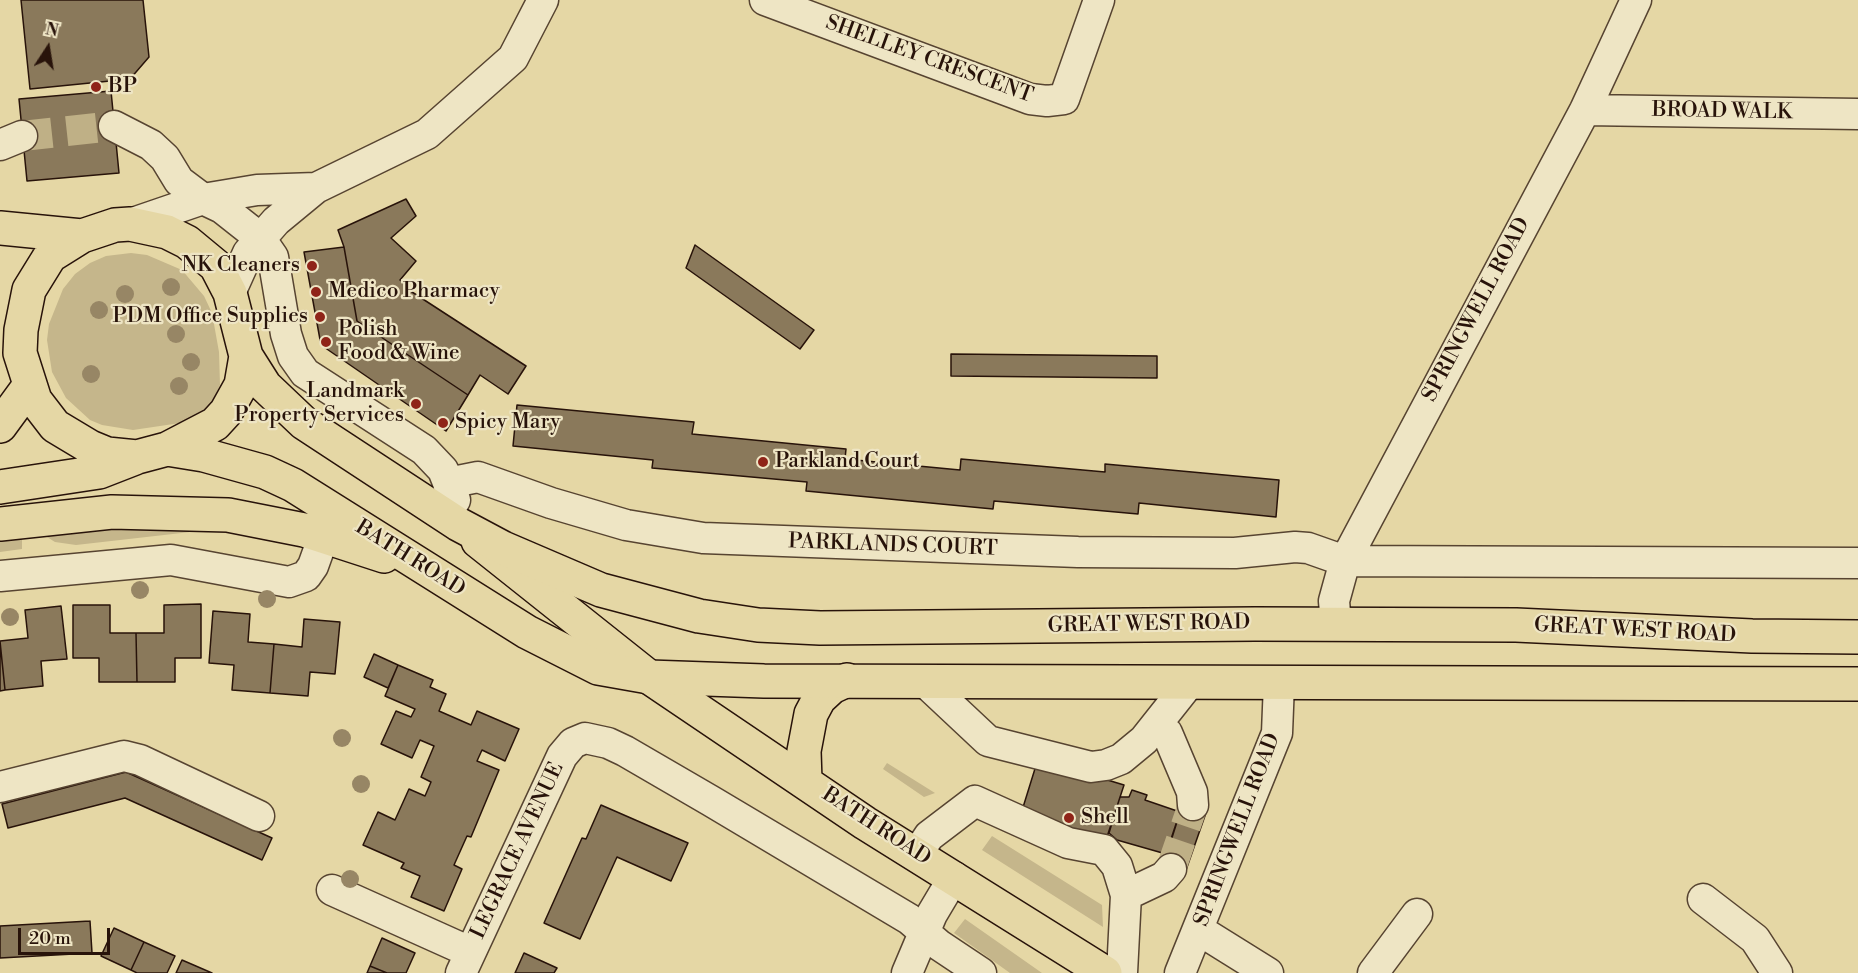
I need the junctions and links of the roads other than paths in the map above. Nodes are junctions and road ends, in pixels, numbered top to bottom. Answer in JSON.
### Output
{"nodes":[{"id":1,"x":543,"y":0,"type":"edge"},
{"id":2,"x":765,"y":0,"type":"edge"},
{"id":3,"x":1099,"y":0,"type":"edge"},
{"id":4,"x":1636,"y":0,"type":"edge"},
{"id":5,"x":1585,"y":110,"type":"junction"},
{"id":6,"x":1858,"y":114,"type":"edge"},
{"id":7,"x":114,"y":126,"type":"tunnel mouth"},
{"id":8,"x":316,"y":188,"type":"junction"},
{"id":9,"x":203,"y":199,"type":"junction"},
{"id":10,"x":130,"y":224,"type":"junction"},
{"id":11,"x":0,"y":228,"type":"edge"},
{"id":12,"x":82,"y":236,"type":"junction"},
{"id":13,"x":266,"y":248,"type":"junction"},
{"id":14,"x":230,"y":293,"type":"junction"},
{"id":15,"x":0,"y":316,"type":"edge"},
{"id":16,"x":20,"y":354,"type":"junction"},
{"id":17,"x":246,"y":356,"type":"junction"},
{"id":18,"x":30,"y":385,"type":"junction"},
{"id":19,"x":0,"y":426,"type":"edge"},
{"id":20,"x":152,"y":453,"type":"junction"},
{"id":21,"x":448,"y":483,"type":"junction"},
{"id":22,"x":0,"y":487,"type":"edge"},
{"id":23,"x":329,"y":523,"type":"junction"},
{"id":24,"x":0,"y":524,"type":"edge"},
{"id":25,"x":458,"y":524,"type":"junction"},
{"id":26,"x":1346,"y":561,"type":"junction"},
{"id":27,"x":1858,"y":562,"type":"edge"},
{"id":28,"x":0,"y":576,"type":"edge"},
{"id":29,"x":1336,"y":624,"type":"junction"},
{"id":30,"x":1858,"y":637,"type":"edge"},
{"id":31,"x":649,"y":677,"type":"junction"},
{"id":32,"x":847,"y":680,"type":"junction"},
{"id":33,"x":924,"y":681,"type":"junction"},
{"id":34,"x":1190,"y":682,"type":"junction"},
{"id":35,"x":1279,"y":683,"type":"junction"},
{"id":36,"x":1858,"y":684,"type":"edge"},
{"id":37,"x":1156,"y":725,"type":"junction"},
{"id":38,"x":805,"y":782,"type":"junction"},
{"id":39,"x":0,"y":787,"type":"edge"},
{"id":40,"x":1192,"y":805,"type":"tunnel mouth"},
{"id":41,"x":259,"y":816,"type":"dead end"},
{"id":42,"x":918,"y":854,"type":"junction"},
{"id":43,"x":1171,"y":868,"type":"tunnel mouth"},
{"id":44,"x":954,"y":877,"type":"junction"},
{"id":45,"x":332,"y":890,"type":"dead end"},
{"id":46,"x":1126,"y":895,"type":"junction"},
{"id":47,"x":1702,"y":899,"type":"dead end"},
{"id":48,"x":1417,"y":914,"type":"dead end"},
{"id":49,"x":1199,"y":930,"type":"junction"},
{"id":50,"x":924,"y":932,"type":"junction"},
{"id":51,"x":465,"y":963,"type":"edge"},
{"id":52,"x":907,"y":973,"type":"edge"},
{"id":53,"x":981,"y":973,"type":"edge"},
{"id":54,"x":1105,"y":973,"type":"edge"},
{"id":55,"x":1122,"y":973,"type":"edge"},
{"id":56,"x":1180,"y":973,"type":"edge"},
{"id":57,"x":1268,"y":973,"type":"edge"},
{"id":58,"x":1373,"y":973,"type":"edge"},
{"id":59,"x":1777,"y":973,"type":"edge"}],
"edges":[{"from":1,"to":8,"type":"street"},
{"from":2,"to":3,"type":"street","name":"SHELLEY CRESCENT"},
{"from":4,"to":5,"type":"street","name":"SPRINGWELL ROAD"},
{"from":5,"to":6,"type":"street","name":"BROAD WALK"},
{"from":5,"to":26,"type":"street","name":"SPRINGWELL ROAD"},
{"from":7,"to":9,"type":"street"},
{"from":8,"to":9,"type":"street"},
{"from":8,"to":13,"type":"street"},
{"from":9,"to":10,"type":"street"},
{"from":9,"to":13,"type":"street"},
{"from":10,"to":12,"type":"main road"},
{"from":10,"to":14,"type":"main road"},
{"from":11,"to":12,"type":"main road"},
{"from":12,"to":16,"type":"main road"},
{"from":13,"to":14,"type":"street"},
{"from":13,"to":21,"type":"street"},
{"from":14,"to":17,"type":"main road"},
{"from":15,"to":16,"type":"main road"},
{"from":16,"to":18,"type":"main road","name":"BATH ROAD"},
{"from":17,"to":20,"type":"main road"},
{"from":17,"to":25,"type":"main road","name":"BATH ROAD"},
{"from":18,"to":19,"type":"main road"},
{"from":18,"to":20,"type":"main road","name":"BATH ROAD"},
{"from":20,"to":22,"type":"main road"},
{"from":20,"to":23,"type":"main road","name":"BATH ROAD"},
{"from":21,"to":25,"type":"street"},
{"from":21,"to":26,"type":"street","name":"PARKLANDS COURT"},
{"from":23,"to":24,"type":"main road"},
{"from":23,"to":28,"type":"street"},
{"from":23,"to":31,"type":"main road","name":"BATH ROAD"},
{"from":25,"to":29,"type":"main road","name":"GREAT WEST ROAD"},
{"from":25,"to":31,"type":"main road","name":"BATH ROAD"},
{"from":26,"to":27,"type":"street","name":"PARKLANDS COURT"},
{"from":26,"to":29,"type":"street","name":"SPRINGWELL ROAD"},
{"from":29,"to":30,"type":"main road","name":"GREAT WEST ROAD"},
{"from":31,"to":32,"type":"main road"},
{"from":31,"to":38,"type":"main road","name":"BATH ROAD"},
{"from":32,"to":33,"type":"main road"},
{"from":32,"to":38,"type":"main road"},
{"from":33,"to":34,"type":"main road"},
{"from":33,"to":37,"type":"street"},
{"from":34,"to":35,"type":"main road"},
{"from":34,"to":37,"type":"street"},
{"from":35,"to":36,"type":"main road"},
{"from":35,"to":49,"type":"street","name":"SPRINGWELL ROAD"},
{"from":37,"to":40,"type":"street"},
{"from":38,"to":42,"type":"main road","name":"BATH ROAD"},
{"from":39,"to":41,"type":"street"},
{"from":42,"to":44,"type":"main road","name":"BATH ROAD"},
{"from":42,"to":46,"type":"street"},
{"from":43,"to":46,"type":"street"},
{"from":44,"to":50,"type":"street"},
{"from":44,"to":54,"type":"main road","name":"BATH ROAD"},
{"from":45,"to":51,"type":"street"},
{"from":46,"to":55,"type":"street"},
{"from":47,"to":59,"type":"street"},
{"from":48,"to":58,"type":"street"},
{"from":49,"to":56,"type":"street","name":"SPRINGWELL ROAD"},
{"from":49,"to":57,"type":"street"},
{"from":50,"to":51,"type":"street","name":"LEGRACE AVENUE"},
{"from":50,"to":52,"type":"street"},
{"from":50,"to":53,"type":"street"}]}
